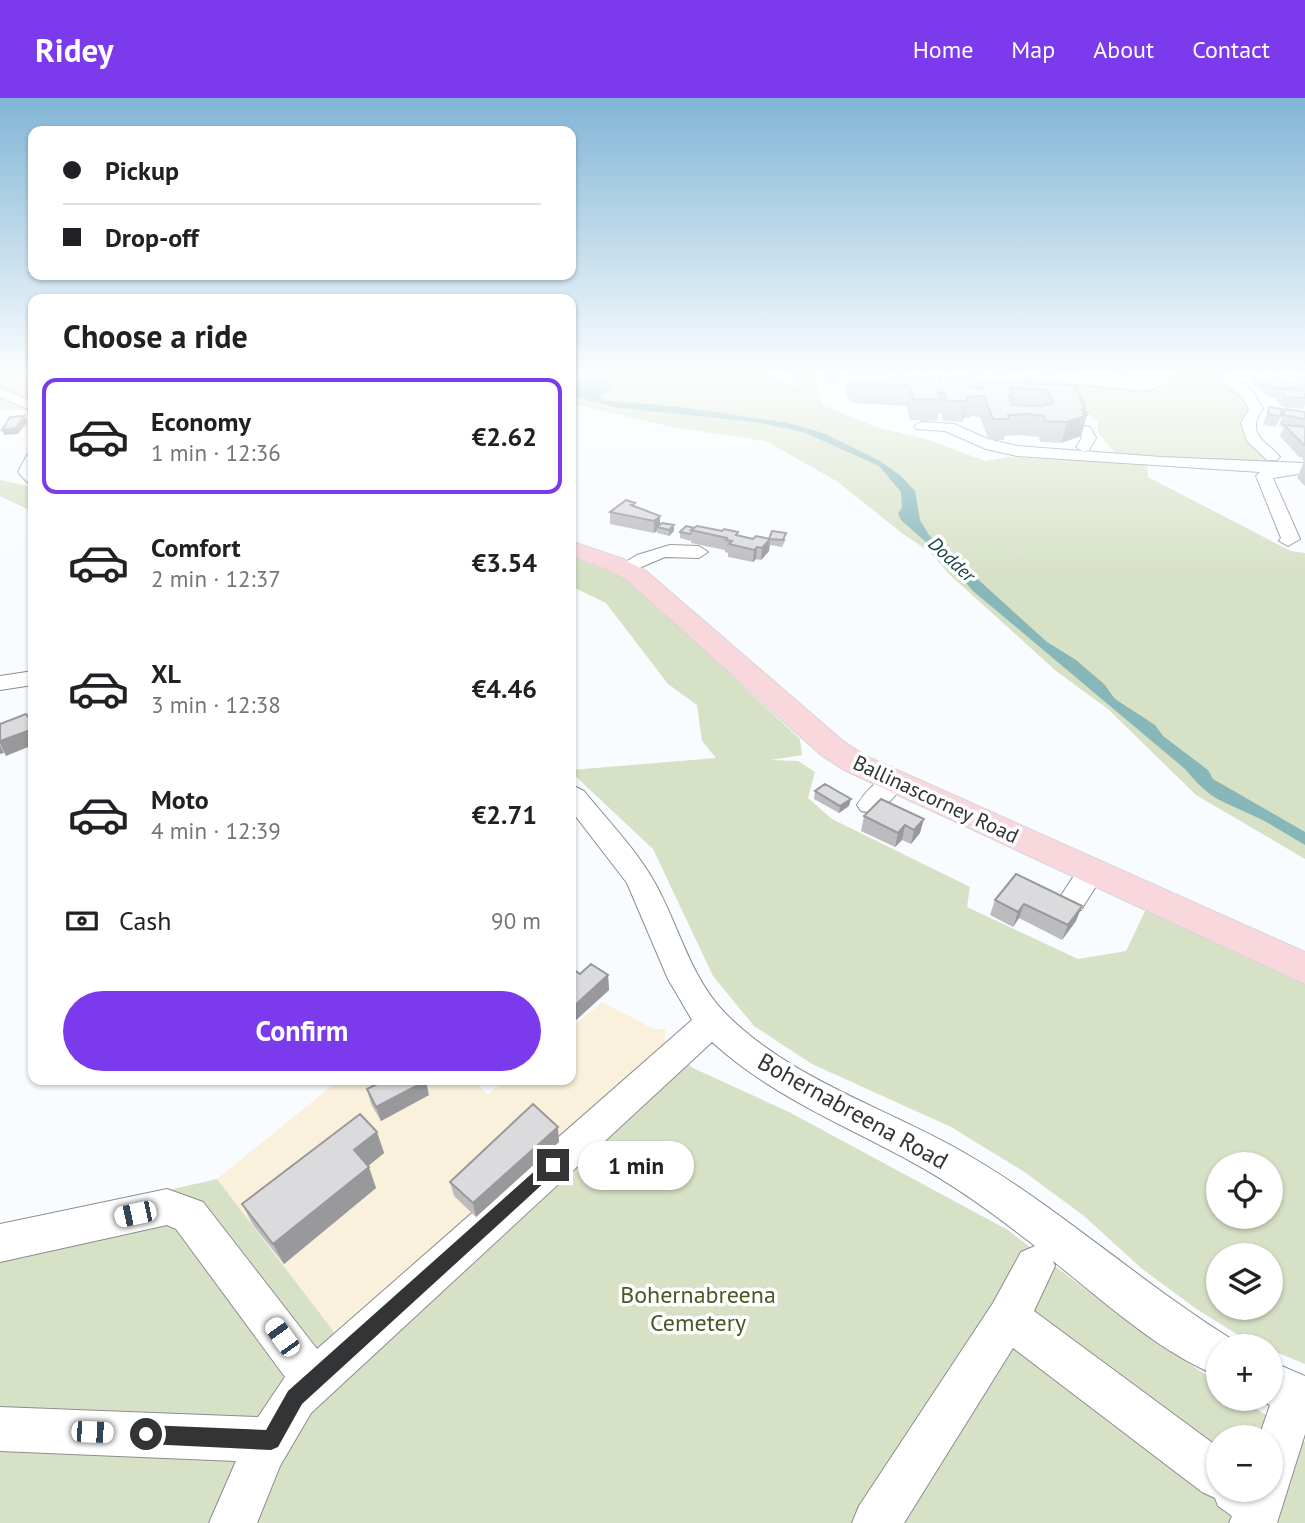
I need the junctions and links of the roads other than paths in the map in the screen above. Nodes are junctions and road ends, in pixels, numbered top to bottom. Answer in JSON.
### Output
{"nodes":[{"id":1,"x":972,"y":440,"type":"edge"},
{"id":2,"x":1089,"y":440,"type":"edge"},
{"id":3,"x":1254,"y":440,"type":"edge"},
{"id":4,"x":1040,"y":444,"type":"dead end"},
{"id":5,"x":1082,"y":452,"type":"junction"},
{"id":6,"x":1272,"y":457,"type":"dead end"},
{"id":7,"x":1305,"y":468,"type":"edge"},
{"id":8,"x":1305,"y":474,"type":"edge"},
{"id":9,"x":1288,"y":541,"type":"dead end"},
{"id":10,"x":649,"y":545,"type":"dead end"},
{"id":11,"x":576,"y":550,"type":"edge"},
{"id":12,"x":699,"y":552,"type":"dead end"},
{"id":13,"x":620,"y":566,"type":"junction"},
{"id":14,"x":28,"y":679,"type":"edge"},
{"id":15,"x":0,"y":683,"type":"edge"},
{"id":16,"x":576,"y":799,"type":"edge"},
{"id":17,"x":1091,"y":872,"type":"junction"},
{"id":18,"x":1071,"y":903,"type":"edge"},
{"id":19,"x":1305,"y":969,"type":"edge"},
{"id":20,"x":712,"y":1022,"type":"junction"},
{"id":21,"x":1,"y":1245,"type":"edge"},
{"id":22,"x":1035,"y":1266,"type":"dead end"},
{"id":23,"x":1009,"y":1318,"type":"junction"},
{"id":24,"x":1206,"y":1348,"type":"edge"},
{"id":25,"x":314,"y":1380,"type":"junction"},
{"id":26,"x":1290,"y":1393,"type":"edge"},
{"id":27,"x":1279,"y":1425,"type":"edge"},
{"id":28,"x":0,"y":1429,"type":"edge"},
{"id":29,"x":271,"y":1440,"type":"junction"},
{"id":30,"x":1206,"y":1467,"type":"edge"},
{"id":31,"x":233,"y":1523,"type":"edge"},
{"id":32,"x":876,"y":1523,"type":"edge"}],
"edges":[{"from":1,"to":5,"type":"street"},
{"from":2,"to":5,"type":"street"},
{"from":3,"to":6,"type":"street"},
{"from":4,"to":5,"type":"street"},
{"from":5,"to":7,"type":"street"},
{"from":8,"to":9,"type":"street"},
{"from":10,"to":13,"type":"street"},
{"from":11,"to":13,"type":"main road","name":"Ballinascorney Road"},
{"from":12,"to":13,"type":"street"},
{"from":13,"to":17,"type":"main road","name":"Ballinascorney Road"},
{"from":14,"to":15,"type":"street"},
{"from":16,"to":20,"type":"street","name":"Bohernabreena Road"},
{"from":17,"to":18,"type":"street"},
{"from":17,"to":19,"type":"main road","name":"Ballinascorney Road"},
{"from":20,"to":24,"type":"street","name":"Bohernabreena Road"},
{"from":20,"to":25,"type":"street"},
{"from":21,"to":25,"type":"street"},
{"from":22,"to":23,"type":"street"},
{"from":23,"to":30,"type":"street"},
{"from":23,"to":32,"type":"street"},
{"from":25,"to":29,"type":"street"},
{"from":26,"to":27,"type":"street"},
{"from":28,"to":29,"type":"street"},
{"from":29,"to":31,"type":"street"}]}
